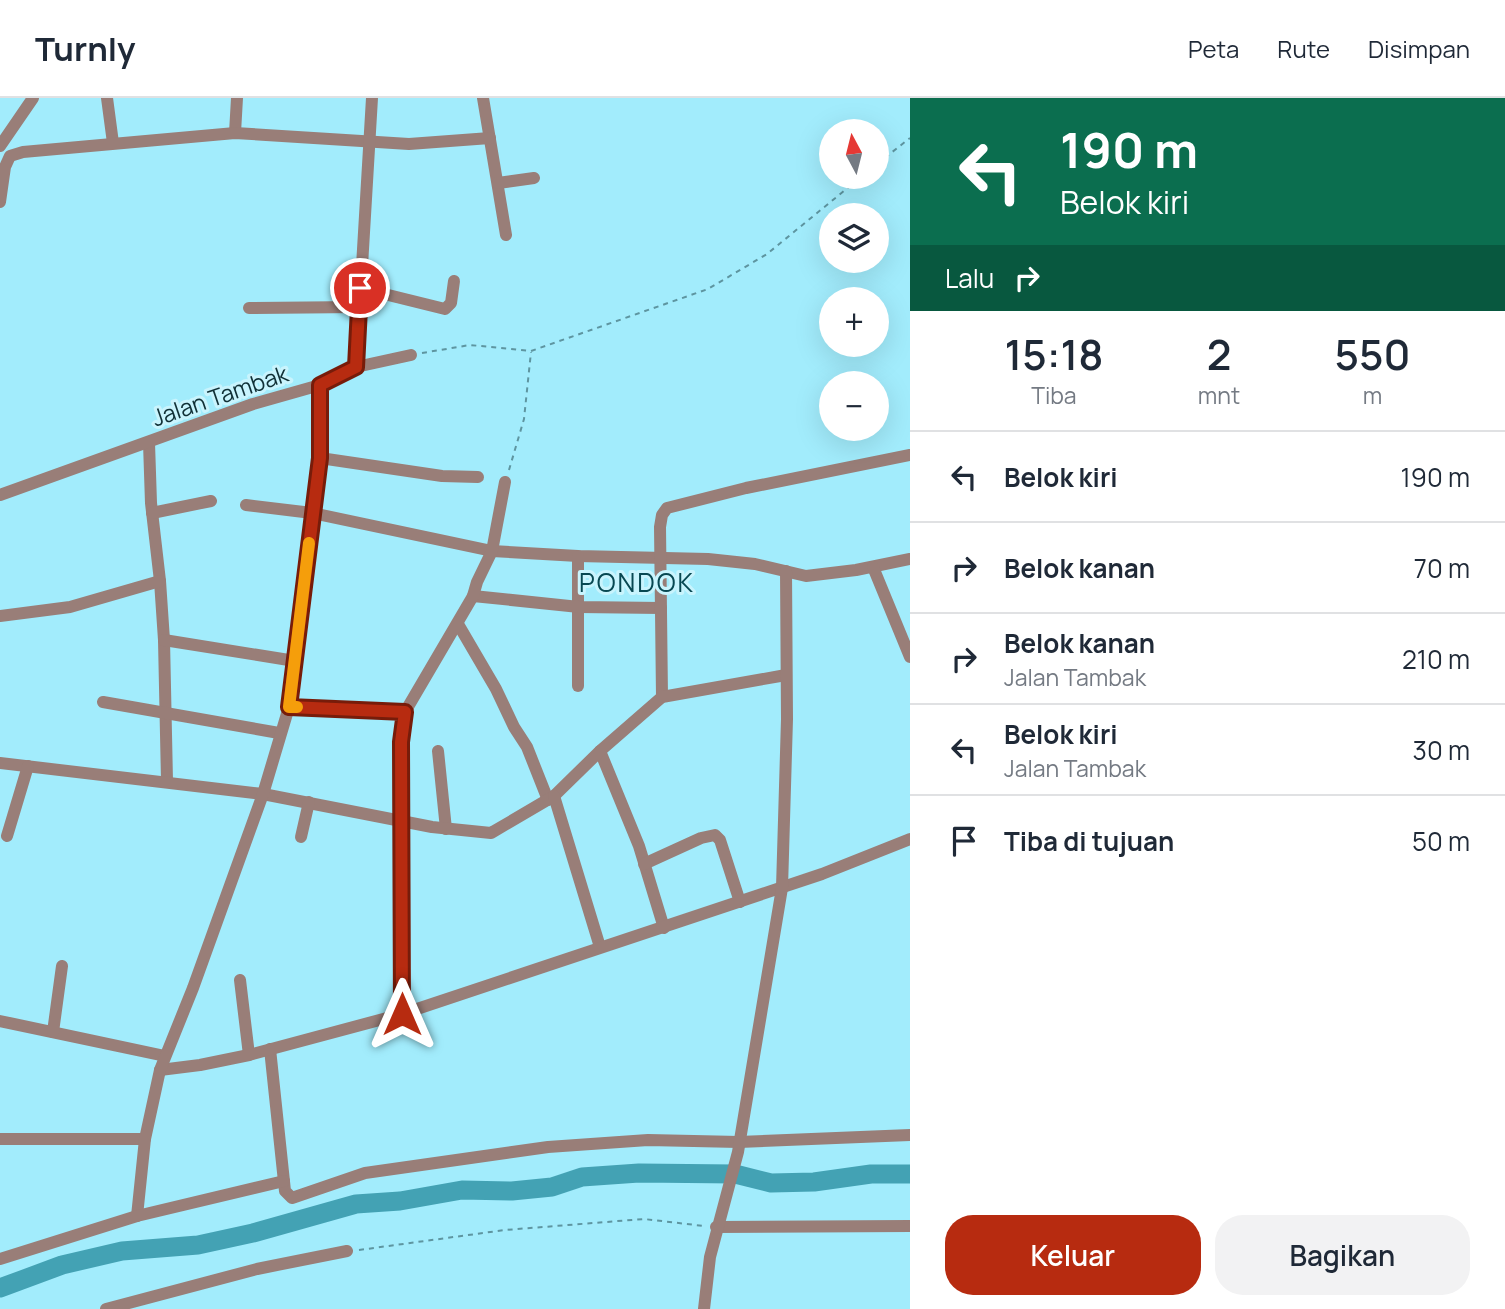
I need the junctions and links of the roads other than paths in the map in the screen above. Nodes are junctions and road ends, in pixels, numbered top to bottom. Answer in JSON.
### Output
{"nodes":[{"id":1,"x":33,"y":98,"type":"edge"},
{"id":2,"x":107,"y":98,"type":"edge"},
{"id":3,"x":237,"y":98,"type":"edge"},
{"id":4,"x":372,"y":98,"type":"edge"},
{"id":5,"x":483,"y":98,"type":"edge"},
{"id":6,"x":235,"y":133,"type":"junction"},
{"id":7,"x":490,"y":138,"type":"junction"},
{"id":8,"x":368,"y":142,"type":"junction"},
{"id":9,"x":113,"y":143,"type":"junction"},
{"id":10,"x":0,"y":146,"type":"edge"},
{"id":11,"x":5,"y":155,"type":"edge"},
{"id":12,"x":534,"y":177,"type":"dead end"},
{"id":13,"x":498,"y":183,"type":"junction"},
{"id":14,"x":0,"y":202,"type":"edge"},
{"id":15,"x":506,"y":235,"type":"dead end"},
{"id":16,"x":454,"y":281,"type":"dead end"},
{"id":17,"x":360,"y":288,"type":"junction"},
{"id":18,"x":359,"y":307,"type":"junction"},
{"id":19,"x":249,"y":308,"type":"dead end"},
{"id":20,"x":411,"y":355,"type":"road end"},
{"id":21,"x":356,"y":367,"type":"junction"},
{"id":22,"x":320,"y":385,"type":"junction"},
{"id":23,"x":149,"y":443,"type":"junction"},
{"id":24,"x":910,"y":455,"type":"edge"},
{"id":25,"x":320,"y":458,"type":"junction"},
{"id":26,"x":478,"y":477,"type":"dead end"},
{"id":27,"x":505,"y":482,"type":"road end"},
{"id":28,"x":0,"y":495,"type":"edge"},
{"id":29,"x":211,"y":501,"type":"dead end"},
{"id":30,"x":246,"y":505,"type":"dead end"},
{"id":31,"x":152,"y":513,"type":"junction"},
{"id":32,"x":312,"y":513,"type":"junction"},
{"id":33,"x":492,"y":551,"type":"junction"},
{"id":34,"x":578,"y":556,"type":"junction"},
{"id":35,"x":661,"y":556,"type":"junction"},
{"id":36,"x":910,"y":559,"type":"edge"},
{"id":37,"x":873,"y":567,"type":"junction"},
{"id":38,"x":786,"y":571,"type":"junction"},
{"id":39,"x":160,"y":581,"type":"junction"},
{"id":40,"x":473,"y":596,"type":"junction"},
{"id":41,"x":579,"y":607,"type":"junction"},
{"id":42,"x":662,"y":608,"type":"junction"},
{"id":43,"x":0,"y":616,"type":"edge"},
{"id":44,"x":458,"y":624,"type":"junction"},
{"id":45,"x":164,"y":640,"type":"junction"},
{"id":46,"x":910,"y":657,"type":"edge"},
{"id":47,"x":295,"y":661,"type":"junction"},
{"id":48,"x":786,"y":675,"type":"junction"},
{"id":49,"x":578,"y":686,"type":"dead end"},
{"id":50,"x":662,"y":696,"type":"junction"},
{"id":51,"x":103,"y":702,"type":"dead end"},
{"id":52,"x":289,"y":707,"type":"junction"},
{"id":53,"x":166,"y":712,"type":"junction"},
{"id":54,"x":405,"y":712,"type":"junction"},
{"id":55,"x":279,"y":733,"type":"junction"},
{"id":56,"x":438,"y":751,"type":"dead end"},
{"id":57,"x":602,"y":755,"type":"junction"},
{"id":58,"x":0,"y":763,"type":"edge"},
{"id":59,"x":28,"y":766,"type":"junction"},
{"id":60,"x":167,"y":781,"type":"junction"},
{"id":61,"x":263,"y":794,"type":"junction"},
{"id":62,"x":554,"y":801,"type":"junction"},
{"id":63,"x":309,"y":802,"type":"junction"},
{"id":64,"x":401,"y":822,"type":"junction"},
{"id":65,"x":446,"y":829,"type":"junction"},
{"id":66,"x":7,"y":836,"type":"dead end"},
{"id":67,"x":301,"y":837,"type":"dead end"},
{"id":68,"x":910,"y":839,"type":"edge"},
{"id":69,"x":644,"y":864,"type":"junction"},
{"id":70,"x":782,"y":888,"type":"junction"},
{"id":71,"x":740,"y":902,"type":"junction"},
{"id":72,"x":664,"y":928,"type":"junction"},
{"id":73,"x":600,"y":947,"type":"junction"},
{"id":74,"x":62,"y":966,"type":"dead end"},
{"id":75,"x":240,"y":980,"type":"dead end"},
{"id":76,"x":402,"y":1014,"type":"junction"},
{"id":77,"x":0,"y":1021,"type":"edge"},
{"id":78,"x":53,"y":1032,"type":"junction"},
{"id":79,"x":270,"y":1049,"type":"junction"},
{"id":80,"x":248,"y":1055,"type":"junction"},
{"id":81,"x":164,"y":1056,"type":"junction"},
{"id":82,"x":160,"y":1070,"type":"junction"},
{"id":83,"x":910,"y":1135,"type":"edge"},
{"id":84,"x":0,"y":1139,"type":"edge"},
{"id":85,"x":145,"y":1139,"type":"junction"},
{"id":86,"x":738,"y":1147,"type":"junction"},
{"id":87,"x":284,"y":1181,"type":"junction"},
{"id":88,"x":137,"y":1216,"type":"junction"},
{"id":89,"x":910,"y":1226,"type":"edge"},
{"id":90,"x":716,"y":1227,"type":"junction"},
{"id":91,"x":347,"y":1251,"type":"road end"},
{"id":92,"x":0,"y":1259,"type":"edge"},
{"id":93,"x":106,"y":1309,"type":"edge"},
{"id":94,"x":704,"y":1309,"type":"edge"}],
"edges":[{"from":1,"to":10,"type":"street"},
{"from":2,"to":9,"type":"street"},
{"from":3,"to":6,"type":"street"},
{"from":4,"to":8,"type":"street"},
{"from":5,"to":7,"type":"street"},
{"from":6,"to":8,"type":"street"},
{"from":6,"to":9,"type":"street"},
{"from":7,"to":8,"type":"street"},
{"from":7,"to":13,"type":"street"},
{"from":8,"to":17,"type":"street"},
{"from":9,"to":11,"type":"street"},
{"from":11,"to":14,"type":"street"},
{"from":12,"to":13,"type":"street"},
{"from":13,"to":15,"type":"street"},
{"from":16,"to":17,"type":"street"},
{"from":17,"to":18,"type":"street"},
{"from":18,"to":19,"type":"street"},
{"from":18,"to":21,"type":"street"},
{"from":20,"to":21,"type":"street","name":"Jalan Tambak"},
{"from":21,"to":22,"type":"street","name":"Jalan Tambak"},
{"from":22,"to":23,"type":"street","name":"Jalan Tambak"},
{"from":22,"to":25,"type":"street"},
{"from":23,"to":28,"type":"street","name":"Jalan Tambak"},
{"from":23,"to":31,"type":"street"},
{"from":24,"to":35,"type":"street"},
{"from":25,"to":26,"type":"street"},
{"from":25,"to":32,"type":"street"},
{"from":27,"to":33,"type":"street"},
{"from":29,"to":31,"type":"street"},
{"from":30,"to":32,"type":"street"},
{"from":31,"to":39,"type":"street"},
{"from":32,"to":33,"type":"street"},
{"from":32,"to":47,"type":"street"},
{"from":33,"to":34,"type":"street"},
{"from":33,"to":40,"type":"street"},
{"from":34,"to":35,"type":"street"},
{"from":34,"to":41,"type":"street"},
{"from":35,"to":38,"type":"street"},
{"from":35,"to":42,"type":"street"},
{"from":36,"to":37,"type":"street"},
{"from":37,"to":38,"type":"street"},
{"from":37,"to":46,"type":"street"},
{"from":38,"to":48,"type":"street"},
{"from":39,"to":43,"type":"street"},
{"from":39,"to":45,"type":"street"},
{"from":40,"to":41,"type":"street"},
{"from":40,"to":44,"type":"street"},
{"from":41,"to":42,"type":"street"},
{"from":41,"to":49,"type":"street"},
{"from":42,"to":50,"type":"street"},
{"from":44,"to":54,"type":"street"},
{"from":44,"to":62,"type":"street"},
{"from":45,"to":47,"type":"street"},
{"from":45,"to":53,"type":"street"},
{"from":47,"to":52,"type":"street"},
{"from":48,"to":50,"type":"street"},
{"from":48,"to":70,"type":"street"},
{"from":50,"to":57,"type":"street"},
{"from":51,"to":53,"type":"street"},
{"from":52,"to":54,"type":"street"},
{"from":52,"to":55,"type":"street"},
{"from":53,"to":55,"type":"street"},
{"from":53,"to":60,"type":"street"},
{"from":54,"to":64,"type":"street"},
{"from":55,"to":61,"type":"street"},
{"from":56,"to":65,"type":"street"},
{"from":57,"to":62,"type":"street"},
{"from":57,"to":69,"type":"street"},
{"from":58,"to":59,"type":"street"},
{"from":59,"to":60,"type":"street"},
{"from":59,"to":66,"type":"street"},
{"from":60,"to":61,"type":"street"},
{"from":61,"to":63,"type":"street"},
{"from":61,"to":81,"type":"street"},
{"from":62,"to":65,"type":"street"},
{"from":62,"to":73,"type":"street"},
{"from":63,"to":64,"type":"street"},
{"from":63,"to":67,"type":"street"},
{"from":64,"to":65,"type":"street"},
{"from":64,"to":76,"type":"street"},
{"from":68,"to":70,"type":"street"},
{"from":69,"to":71,"type":"street"},
{"from":69,"to":72,"type":"street"},
{"from":70,"to":71,"type":"street"},
{"from":70,"to":86,"type":"street"},
{"from":71,"to":72,"type":"street"},
{"from":72,"to":73,"type":"street"},
{"from":73,"to":76,"type":"street"},
{"from":74,"to":78,"type":"street"},
{"from":75,"to":80,"type":"street"},
{"from":76,"to":79,"type":"street"},
{"from":77,"to":78,"type":"street"},
{"from":78,"to":81,"type":"street"},
{"from":79,"to":80,"type":"street"},
{"from":79,"to":87,"type":"street"},
{"from":80,"to":82,"type":"street"},
{"from":81,"to":82,"type":"street"},
{"from":82,"to":85,"type":"street"},
{"from":83,"to":86,"type":"street"},
{"from":84,"to":85,"type":"street"},
{"from":85,"to":88,"type":"street"},
{"from":86,"to":87,"type":"street"},
{"from":86,"to":90,"type":"street"},
{"from":87,"to":88,"type":"street"},
{"from":88,"to":92,"type":"street"},
{"from":89,"to":90,"type":"street"},
{"from":90,"to":94,"type":"street"},
{"from":91,"to":93,"type":"street"}]}
